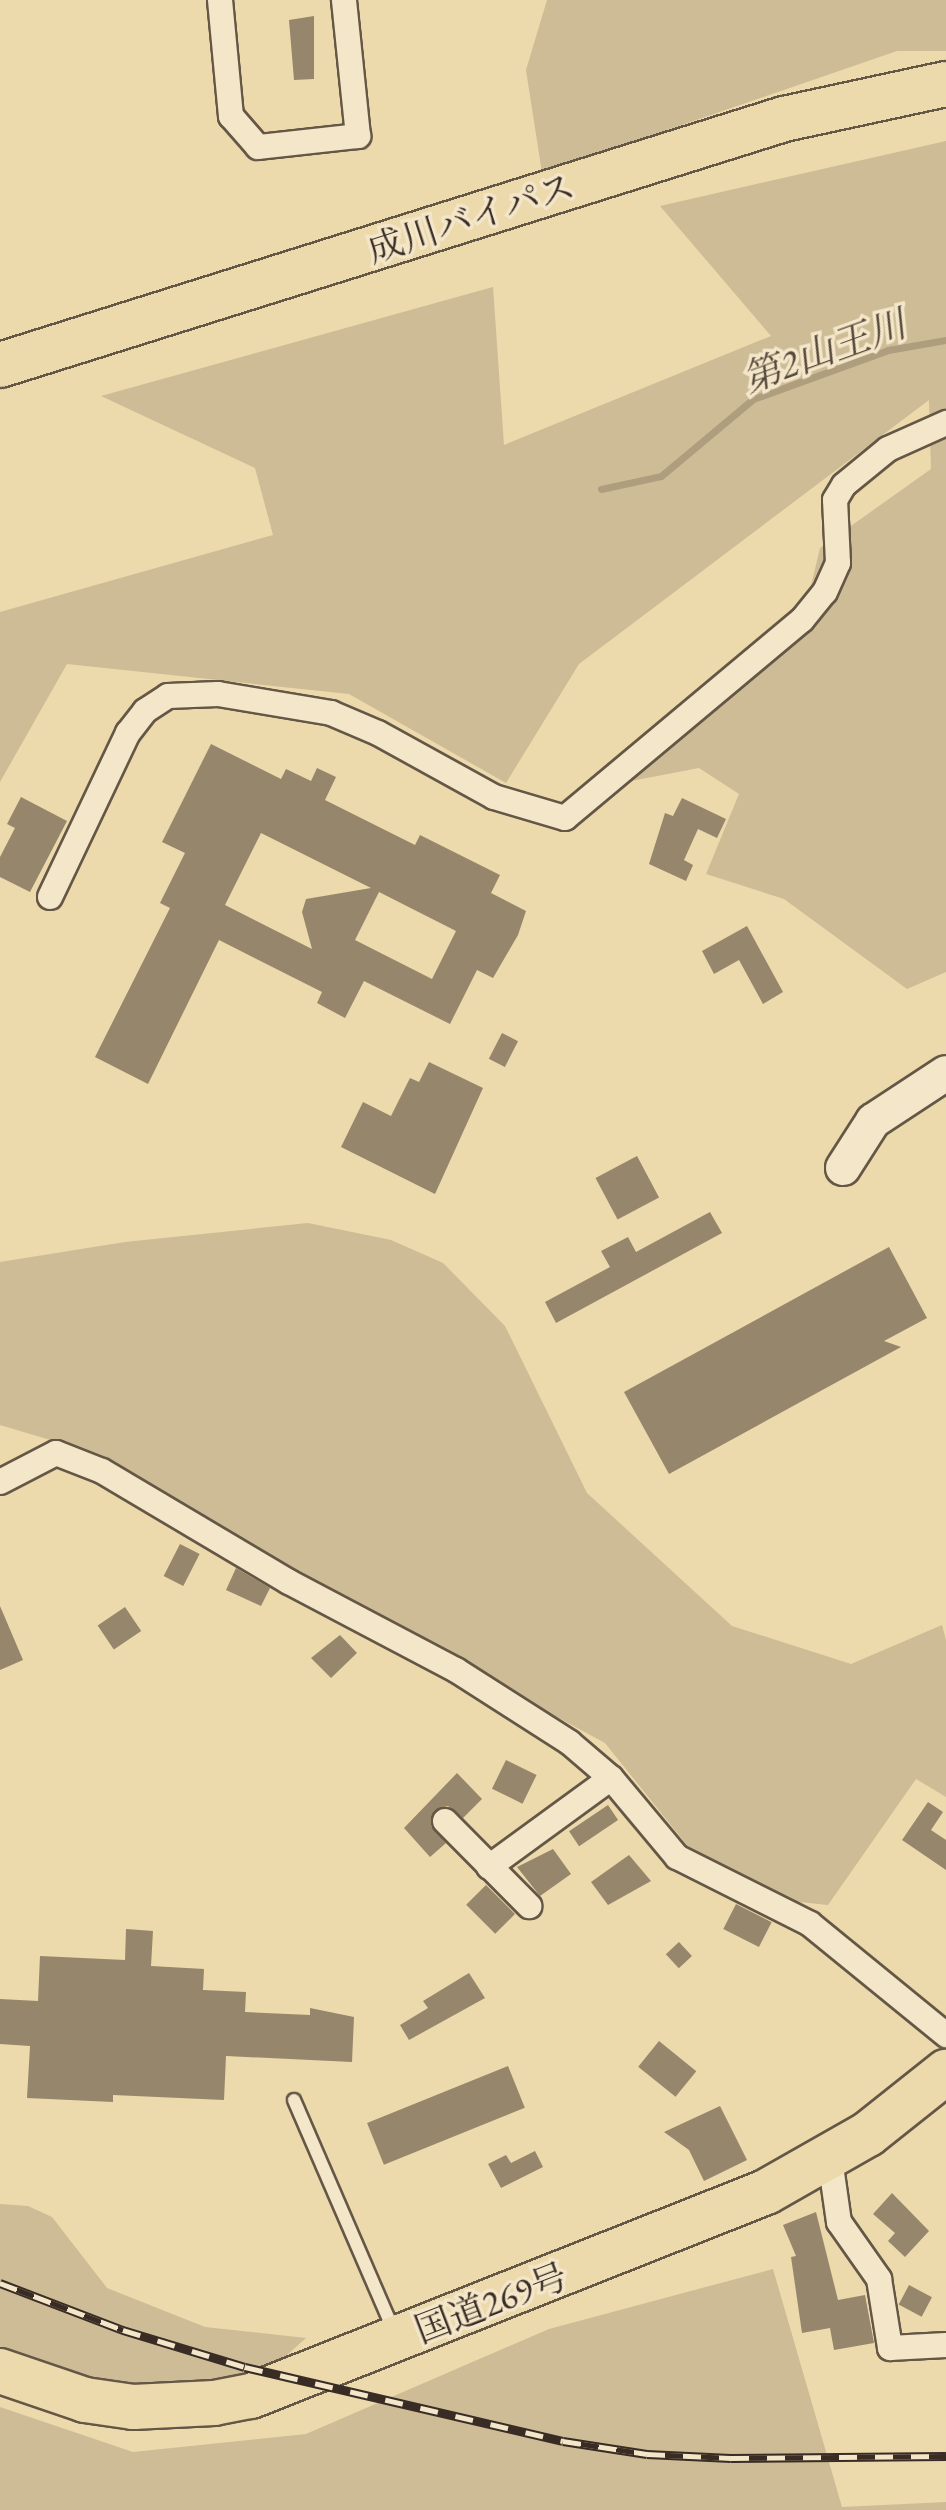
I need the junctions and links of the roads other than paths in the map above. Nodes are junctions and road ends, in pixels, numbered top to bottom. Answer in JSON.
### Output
{"nodes":[{"id":1,"x":220,"y":0,"type":"edge"},
{"id":2,"x":344,"y":0,"type":"edge"},
{"id":3,"x":946,"y":84,"type":"edge"},
{"id":4,"x":0,"y":365,"type":"edge"},
{"id":5,"x":946,"y":423,"type":"edge"},
{"id":6,"x":50,"y":897,"type":"dead end"},
{"id":7,"x":946,"y":1073,"type":"edge"},
{"id":8,"x":843,"y":1168,"type":"dead end"},
{"id":9,"x":0,"y":1482,"type":"edge"},
{"id":10,"x":611,"y":1778,"type":"junction"},
{"id":11,"x":445,"y":1821,"type":"dead end"},
{"id":12,"x":489,"y":1867,"type":"junction"},
{"id":13,"x":529,"y":1906,"type":"dead end"},
{"id":14,"x":946,"y":2035,"type":"edge"},
{"id":15,"x":946,"y":2072,"type":"edge"},
{"id":16,"x":294,"y":2100,"type":"dead end"},
{"id":17,"x":830,"y":2159,"type":"junction"},
{"id":18,"x":397,"y":2338,"type":"junction"},
{"id":19,"x":946,"y":2345,"type":"edge"},
{"id":20,"x":0,"y":2371,"type":"edge"}],
"edges":[{"from":1,"to":2,"type":"street"},
{"from":3,"to":4,"type":"highway","name":"成川バイパス"},
{"from":5,"to":6,"type":"street"},
{"from":7,"to":8,"type":"street"},
{"from":9,"to":10,"type":"street"},
{"from":10,"to":12,"type":"street"},
{"from":10,"to":14,"type":"street"},
{"from":11,"to":12,"type":"street"},
{"from":12,"to":13,"type":"street"},
{"from":15,"to":17,"type":"highway","name":"国道269号"},
{"from":16,"to":18,"type":"lane"},
{"from":17,"to":18,"type":"highway","name":"国道269号"},
{"from":17,"to":19,"type":"street"},
{"from":18,"to":20,"type":"highway","name":"国道269号"}]}
